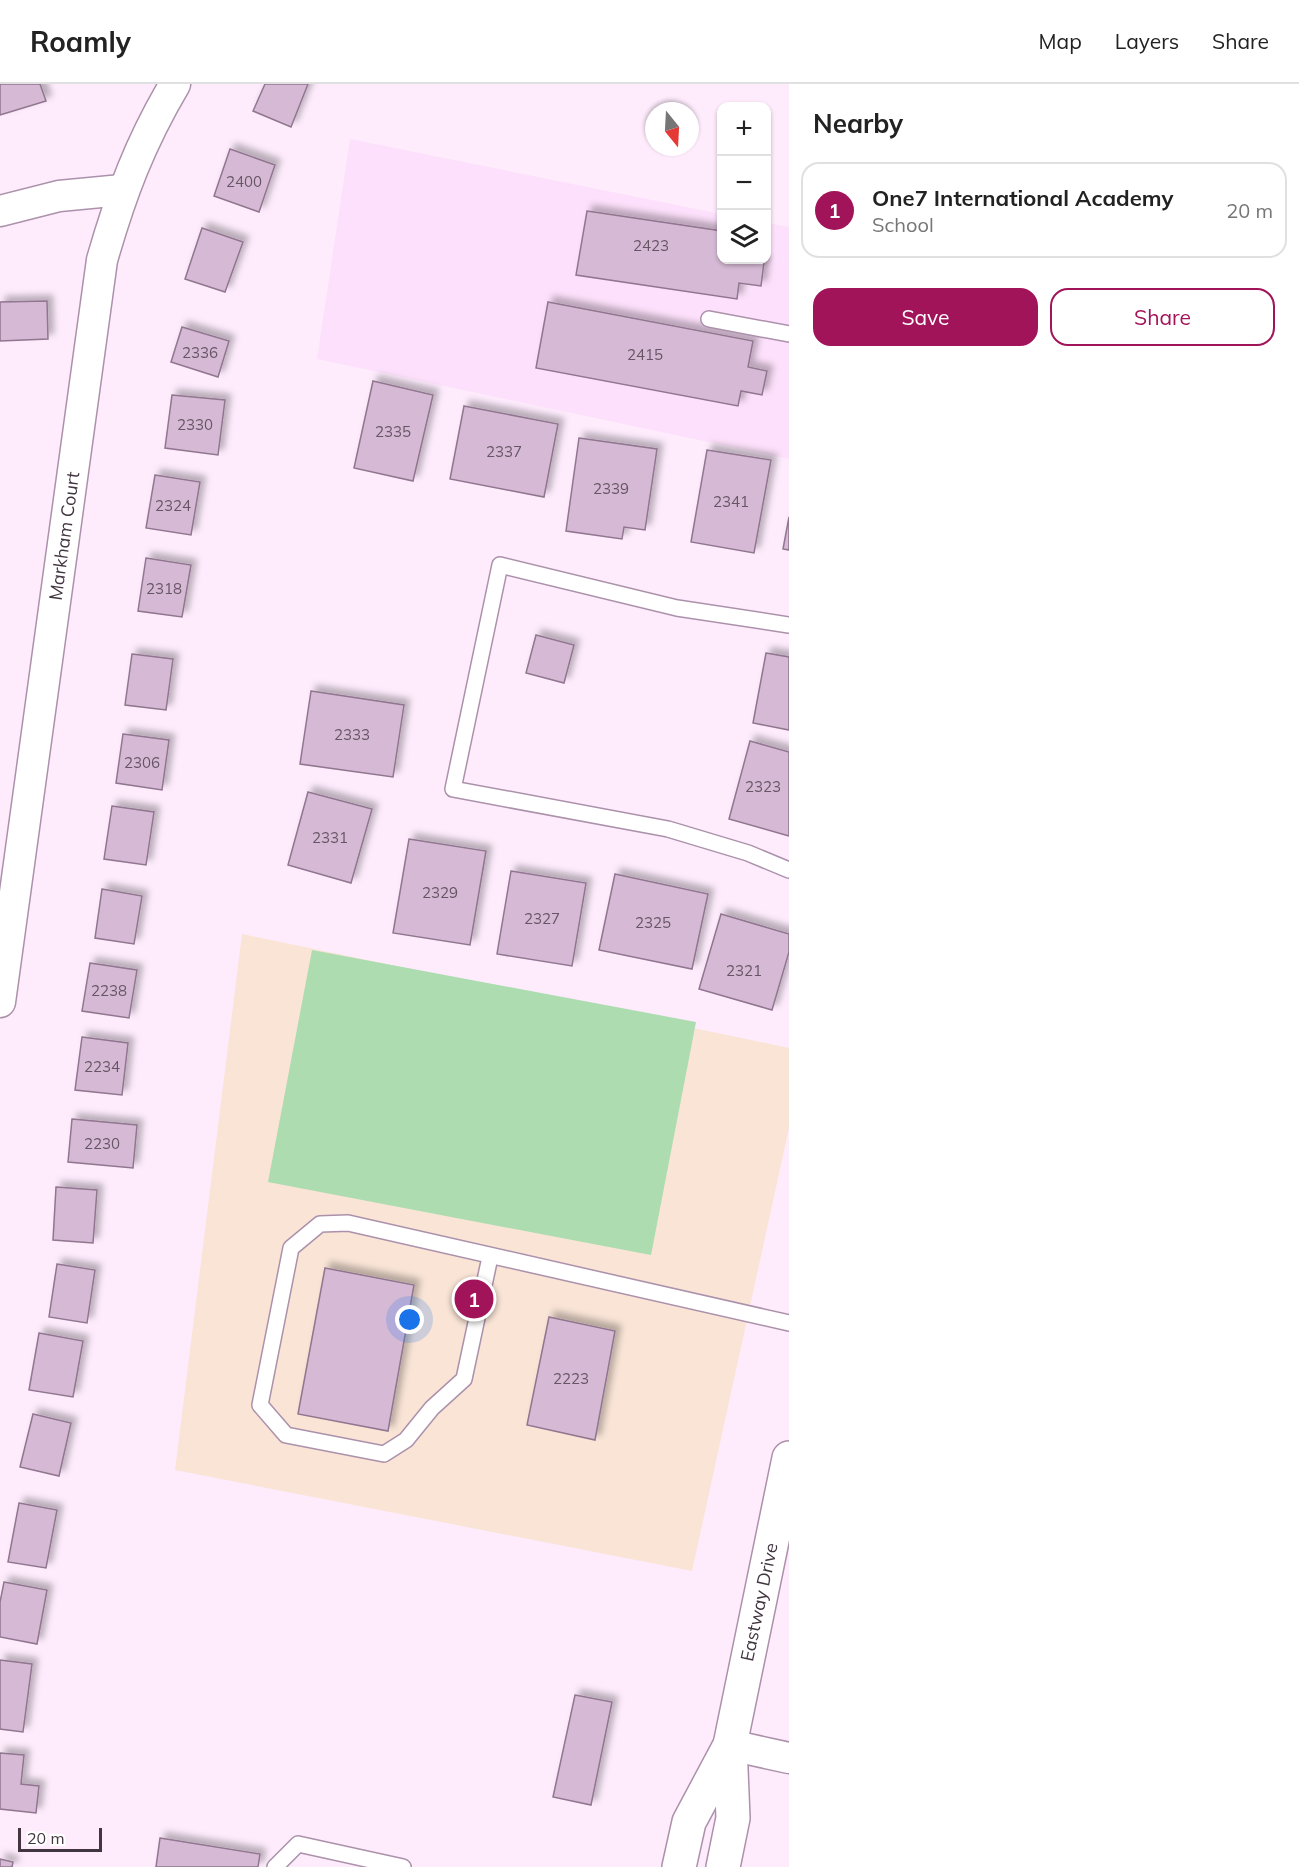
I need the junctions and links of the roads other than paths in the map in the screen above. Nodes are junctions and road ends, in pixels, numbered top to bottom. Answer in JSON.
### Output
{"nodes":[{"id":1,"x":175,"y":84,"type":"edge"},
{"id":2,"x":122,"y":190,"type":"junction"},
{"id":3,"x":0,"y":211,"type":"edge"},
{"id":4,"x":709,"y":319,"type":"dead end"},
{"id":5,"x":789,"y":334,"type":"edge"},
{"id":6,"x":789,"y":625,"type":"edge"},
{"id":7,"x":12,"y":824,"type":"edge"},
{"id":8,"x":789,"y":870,"type":"edge"},
{"id":9,"x":0,"y":1002,"type":"edge"},
{"id":10,"x":490,"y":1257,"type":"junction"},
{"id":11,"x":789,"y":1323,"type":"edge"},
{"id":12,"x":789,"y":1458,"type":"edge"},
{"id":13,"x":730,"y":1745,"type":"junction"},
{"id":14,"x":789,"y":1758,"type":"edge"},
{"id":15,"x":275,"y":1867,"type":"edge"},
{"id":16,"x":403,"y":1867,"type":"edge"},
{"id":17,"x":680,"y":1867,"type":"edge"},
{"id":18,"x":723,"y":1867,"type":"edge"}],
"edges":[{"from":1,"to":2,"type":"street","name":"Markham Court"},
{"from":2,"to":3,"type":"street"},
{"from":2,"to":7,"type":"street","name":"Markham Court"},
{"from":4,"to":5,"type":"lane"},
{"from":6,"to":8,"type":"lane"},
{"from":7,"to":9,"type":"street","name":"Markham Court"},
{"from":10,"to":10,"type":"lane"},
{"from":10,"to":11,"type":"lane"},
{"from":12,"to":13,"type":"main road","name":"Eastway Drive"},
{"from":13,"to":14,"type":"street"},
{"from":13,"to":17,"type":"main road","name":"Eastway Drive"},
{"from":13,"to":18,"type":"main road","name":"Eastway Drive"},
{"from":15,"to":16,"type":"lane"}]}
